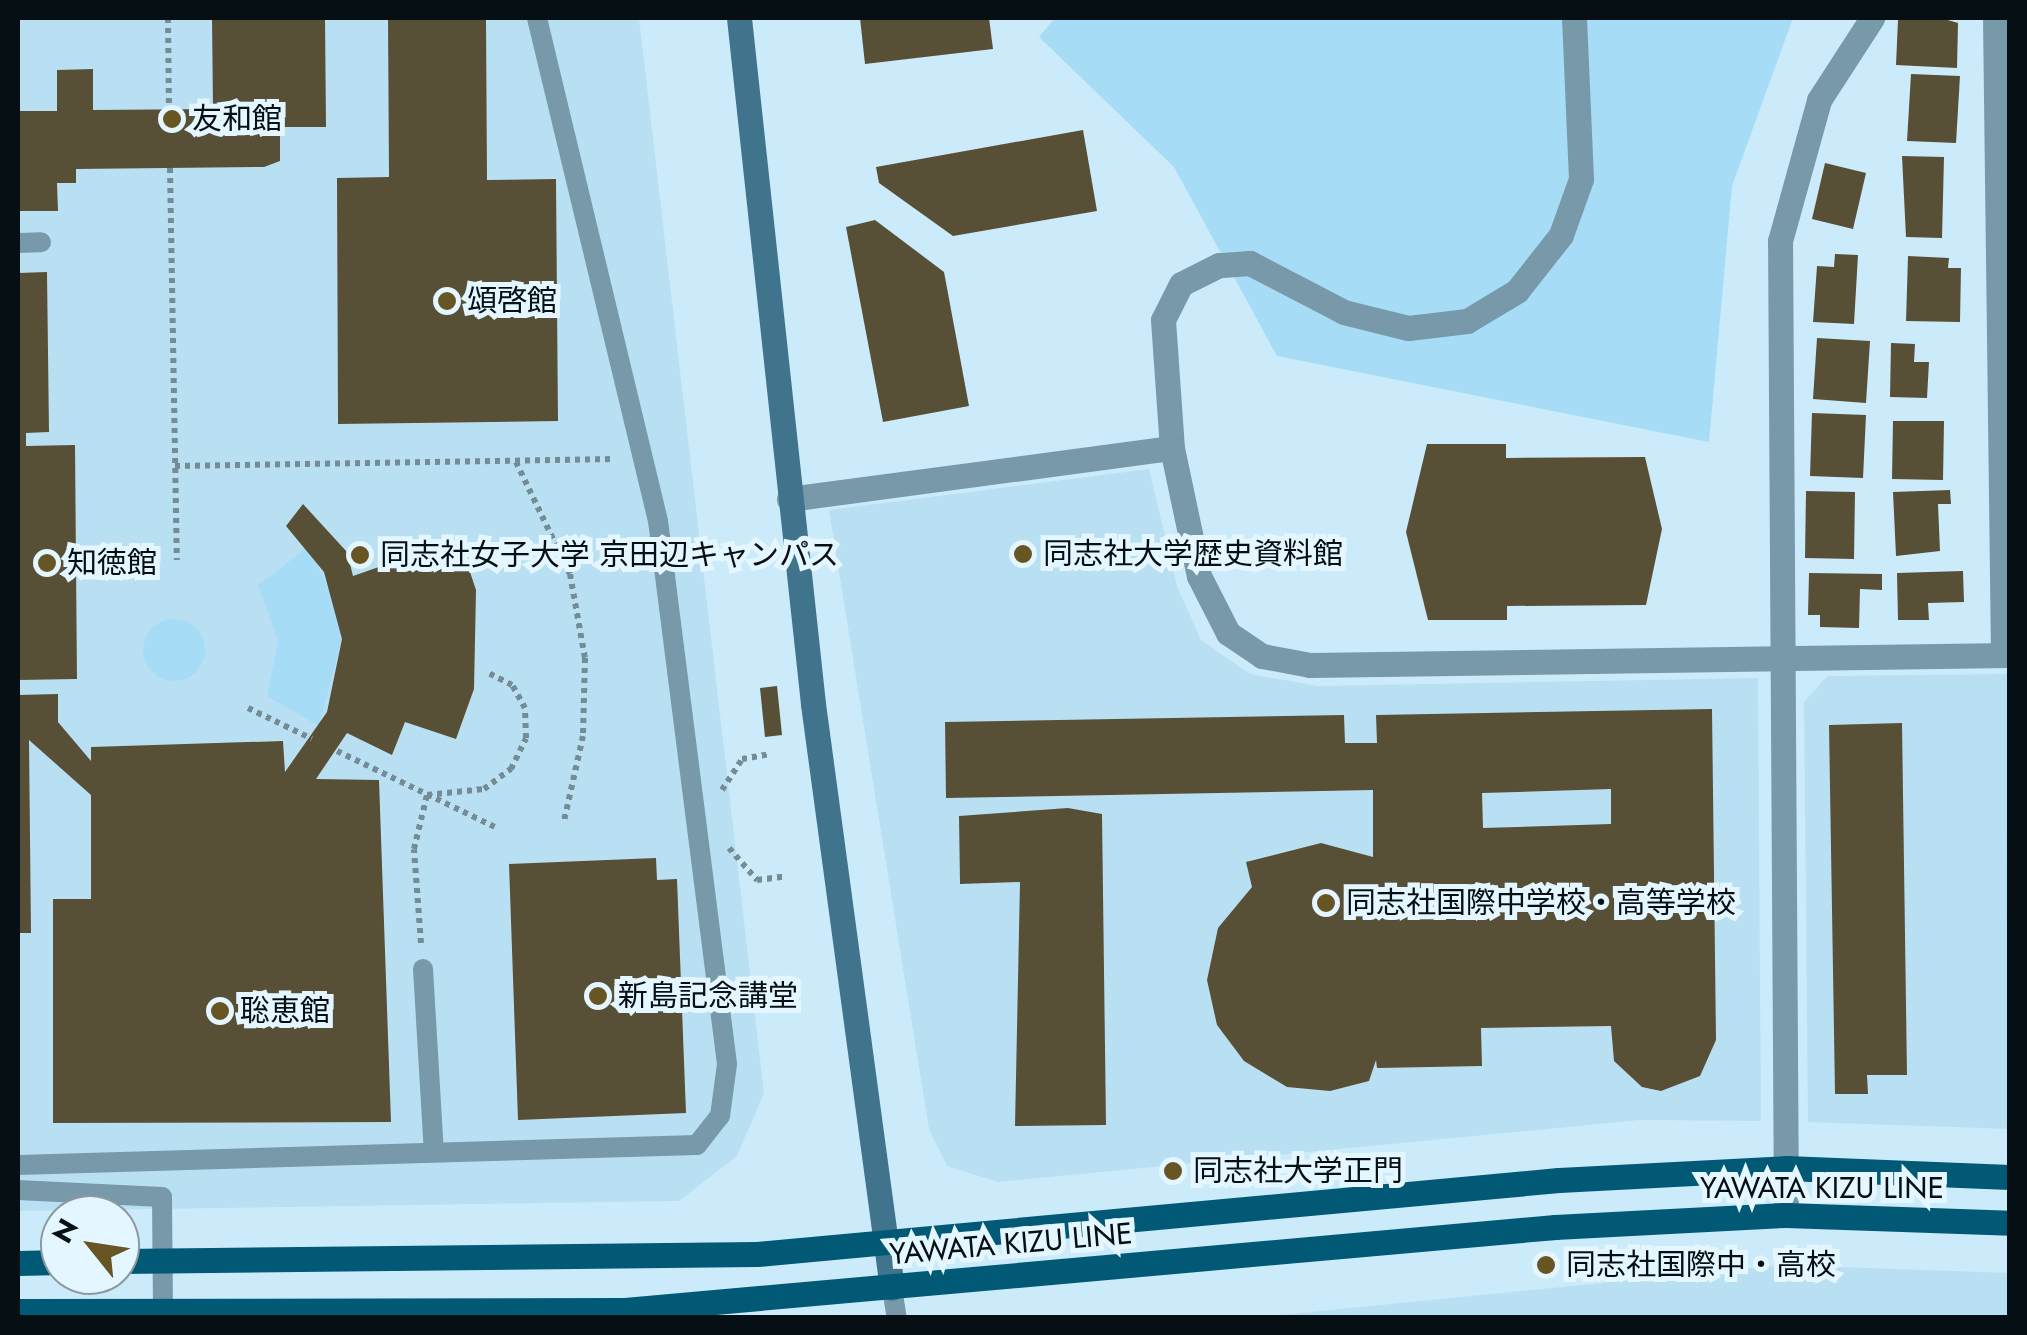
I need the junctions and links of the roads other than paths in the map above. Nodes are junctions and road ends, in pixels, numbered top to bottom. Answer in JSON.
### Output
{"nodes":[{"id":1,"x":537,"y":18,"type":"edge"},
{"id":2,"x":739,"y":18,"type":"edge"},
{"id":3,"x":1574,"y":18,"type":"edge"},
{"id":4,"x":1872,"y":18,"type":"edge"},
{"id":5,"x":1995,"y":18,"type":"edge"},
{"id":6,"x":41,"y":242,"type":"dead end"},
{"id":7,"x":18,"y":243,"type":"edge"},
{"id":8,"x":2004,"y":347,"type":"edge"},
{"id":9,"x":1172,"y":448,"type":"junction"},
{"id":10,"x":788,"y":499,"type":"junction"},
{"id":11,"x":2006,"y":655,"type":"edge"},
{"id":12,"x":1784,"y":660,"type":"junction"},
{"id":13,"x":423,"y":969,"type":"road end"},
{"id":14,"x":434,"y":1152,"type":"junction"},
{"id":15,"x":18,"y":1166,"type":"edge"},
{"id":16,"x":1786,"y":1168,"type":"junction"},
{"id":17,"x":2010,"y":1177,"type":"edge"},
{"id":18,"x":18,"y":1190,"type":"edge"},
{"id":19,"x":1786,"y":1215,"type":"junction"},
{"id":20,"x":2010,"y":1222,"type":"edge"},
{"id":21,"x":886,"y":1245,"type":"junction"},
{"id":22,"x":140,"y":1261,"type":"edge"},
{"id":23,"x":165,"y":1261,"type":"junction"},
{"id":24,"x":892,"y":1288,"type":"junction"},
{"id":25,"x":18,"y":1311,"type":"edge"},
{"id":26,"x":163,"y":1313,"type":"edge"},
{"id":27,"x":897,"y":1318,"type":"edge"}],
"edges":[{"from":1,"to":14,"type":"lane"},
{"from":2,"to":10,"type":"street"},
{"from":3,"to":9,"type":"street"},
{"from":4,"to":12,"type":"street"},
{"from":5,"to":8,"type":"street"},
{"from":6,"to":7,"type":"lane"},
{"from":8,"to":11,"type":"street"},
{"from":9,"to":10,"type":"street"},
{"from":9,"to":12,"type":"street"},
{"from":10,"to":21,"type":"street"},
{"from":11,"to":12,"type":"street"},
{"from":12,"to":16,"type":"street"},
{"from":13,"to":14,"type":"lane"},
{"from":14,"to":15,"type":"lane"},
{"from":16,"to":17,"type":"main road","name":"YAWATA KIZU LINE"},
{"from":16,"to":19,"type":"street"},
{"from":16,"to":21,"type":"main road","name":"YAWATA KIZU LINE"},
{"from":18,"to":23,"type":"lane"},
{"from":19,"to":20,"type":"main road","name":"YAWATA KIZU LINE"},
{"from":19,"to":24,"type":"main road","name":"YAWATA KIZU LINE"},
{"from":21,"to":23,"type":"main road","name":"YAWATA KIZU LINE"},
{"from":21,"to":24,"type":"street"},
{"from":22,"to":23,"type":"main road","name":"YAWATA KIZU LINE"},
{"from":23,"to":26,"type":"lane"},
{"from":24,"to":26,"type":"main road","name":"YAWATA KIZU LINE"},
{"from":24,"to":27,"type":"lane"},
{"from":25,"to":26,"type":"main road","name":"YAWATA KIZU LINE"}]}
